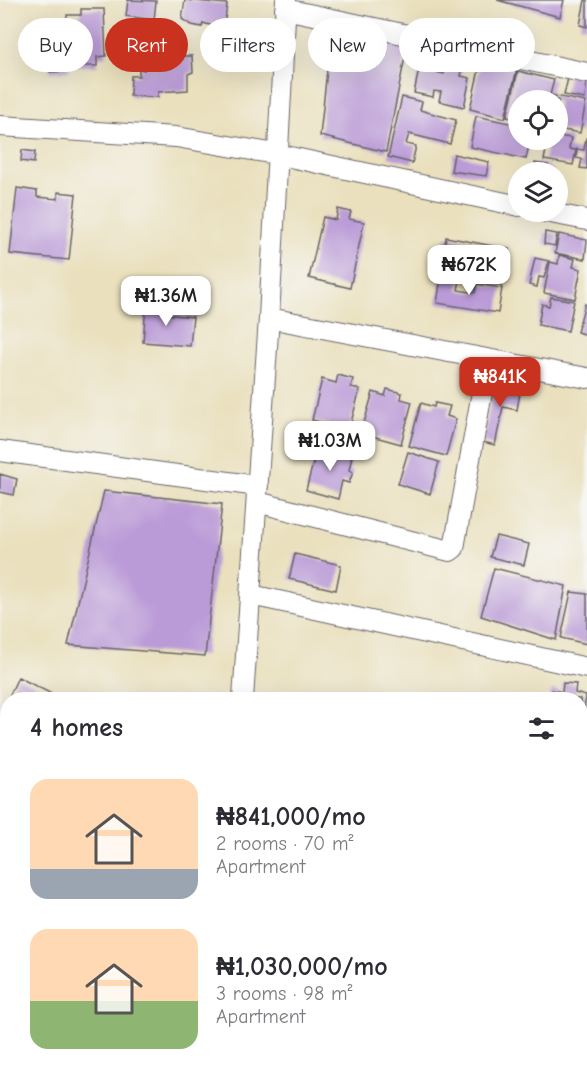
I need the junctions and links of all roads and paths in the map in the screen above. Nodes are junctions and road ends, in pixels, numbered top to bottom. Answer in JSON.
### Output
{"nodes":[{"id":1,"x":286,"y":5,"type":"edge"},
{"id":2,"x":587,"y":73,"type":"edge"},
{"id":3,"x":0,"y":126,"type":"edge"},
{"id":4,"x":276,"y":154,"type":"junction"},
{"id":5,"x":508,"y":204,"type":"edge"},
{"id":6,"x":568,"y":216,"type":"edge"},
{"id":7,"x":587,"y":220,"type":"edge"},
{"id":8,"x":269,"y":318,"type":"junction"},
{"id":9,"x":488,"y":359,"type":"junction"},
{"id":10,"x":587,"y":378,"type":"edge"},
{"id":11,"x":0,"y":451,"type":"edge"},
{"id":12,"x":257,"y":494,"type":"junction"},
{"id":13,"x":251,"y":595,"type":"junction"},
{"id":14,"x":587,"y":668,"type":"edge"},
{"id":15,"x":244,"y":692,"type":"edge"}],
"edges":[{"from":1,"to":2,"type":"street"},
{"from":1,"to":4,"type":"street"},
{"from":3,"to":4,"type":"street"},
{"from":4,"to":5,"type":"street"},
{"from":4,"to":8,"type":"street"},
{"from":6,"to":7,"type":"street"},
{"from":8,"to":9,"type":"street"},
{"from":8,"to":12,"type":"street"},
{"from":9,"to":10,"type":"street"},
{"from":9,"to":12,"type":"street"},
{"from":11,"to":12,"type":"street"},
{"from":12,"to":13,"type":"street"},
{"from":13,"to":14,"type":"street"},
{"from":13,"to":15,"type":"street"}]}
